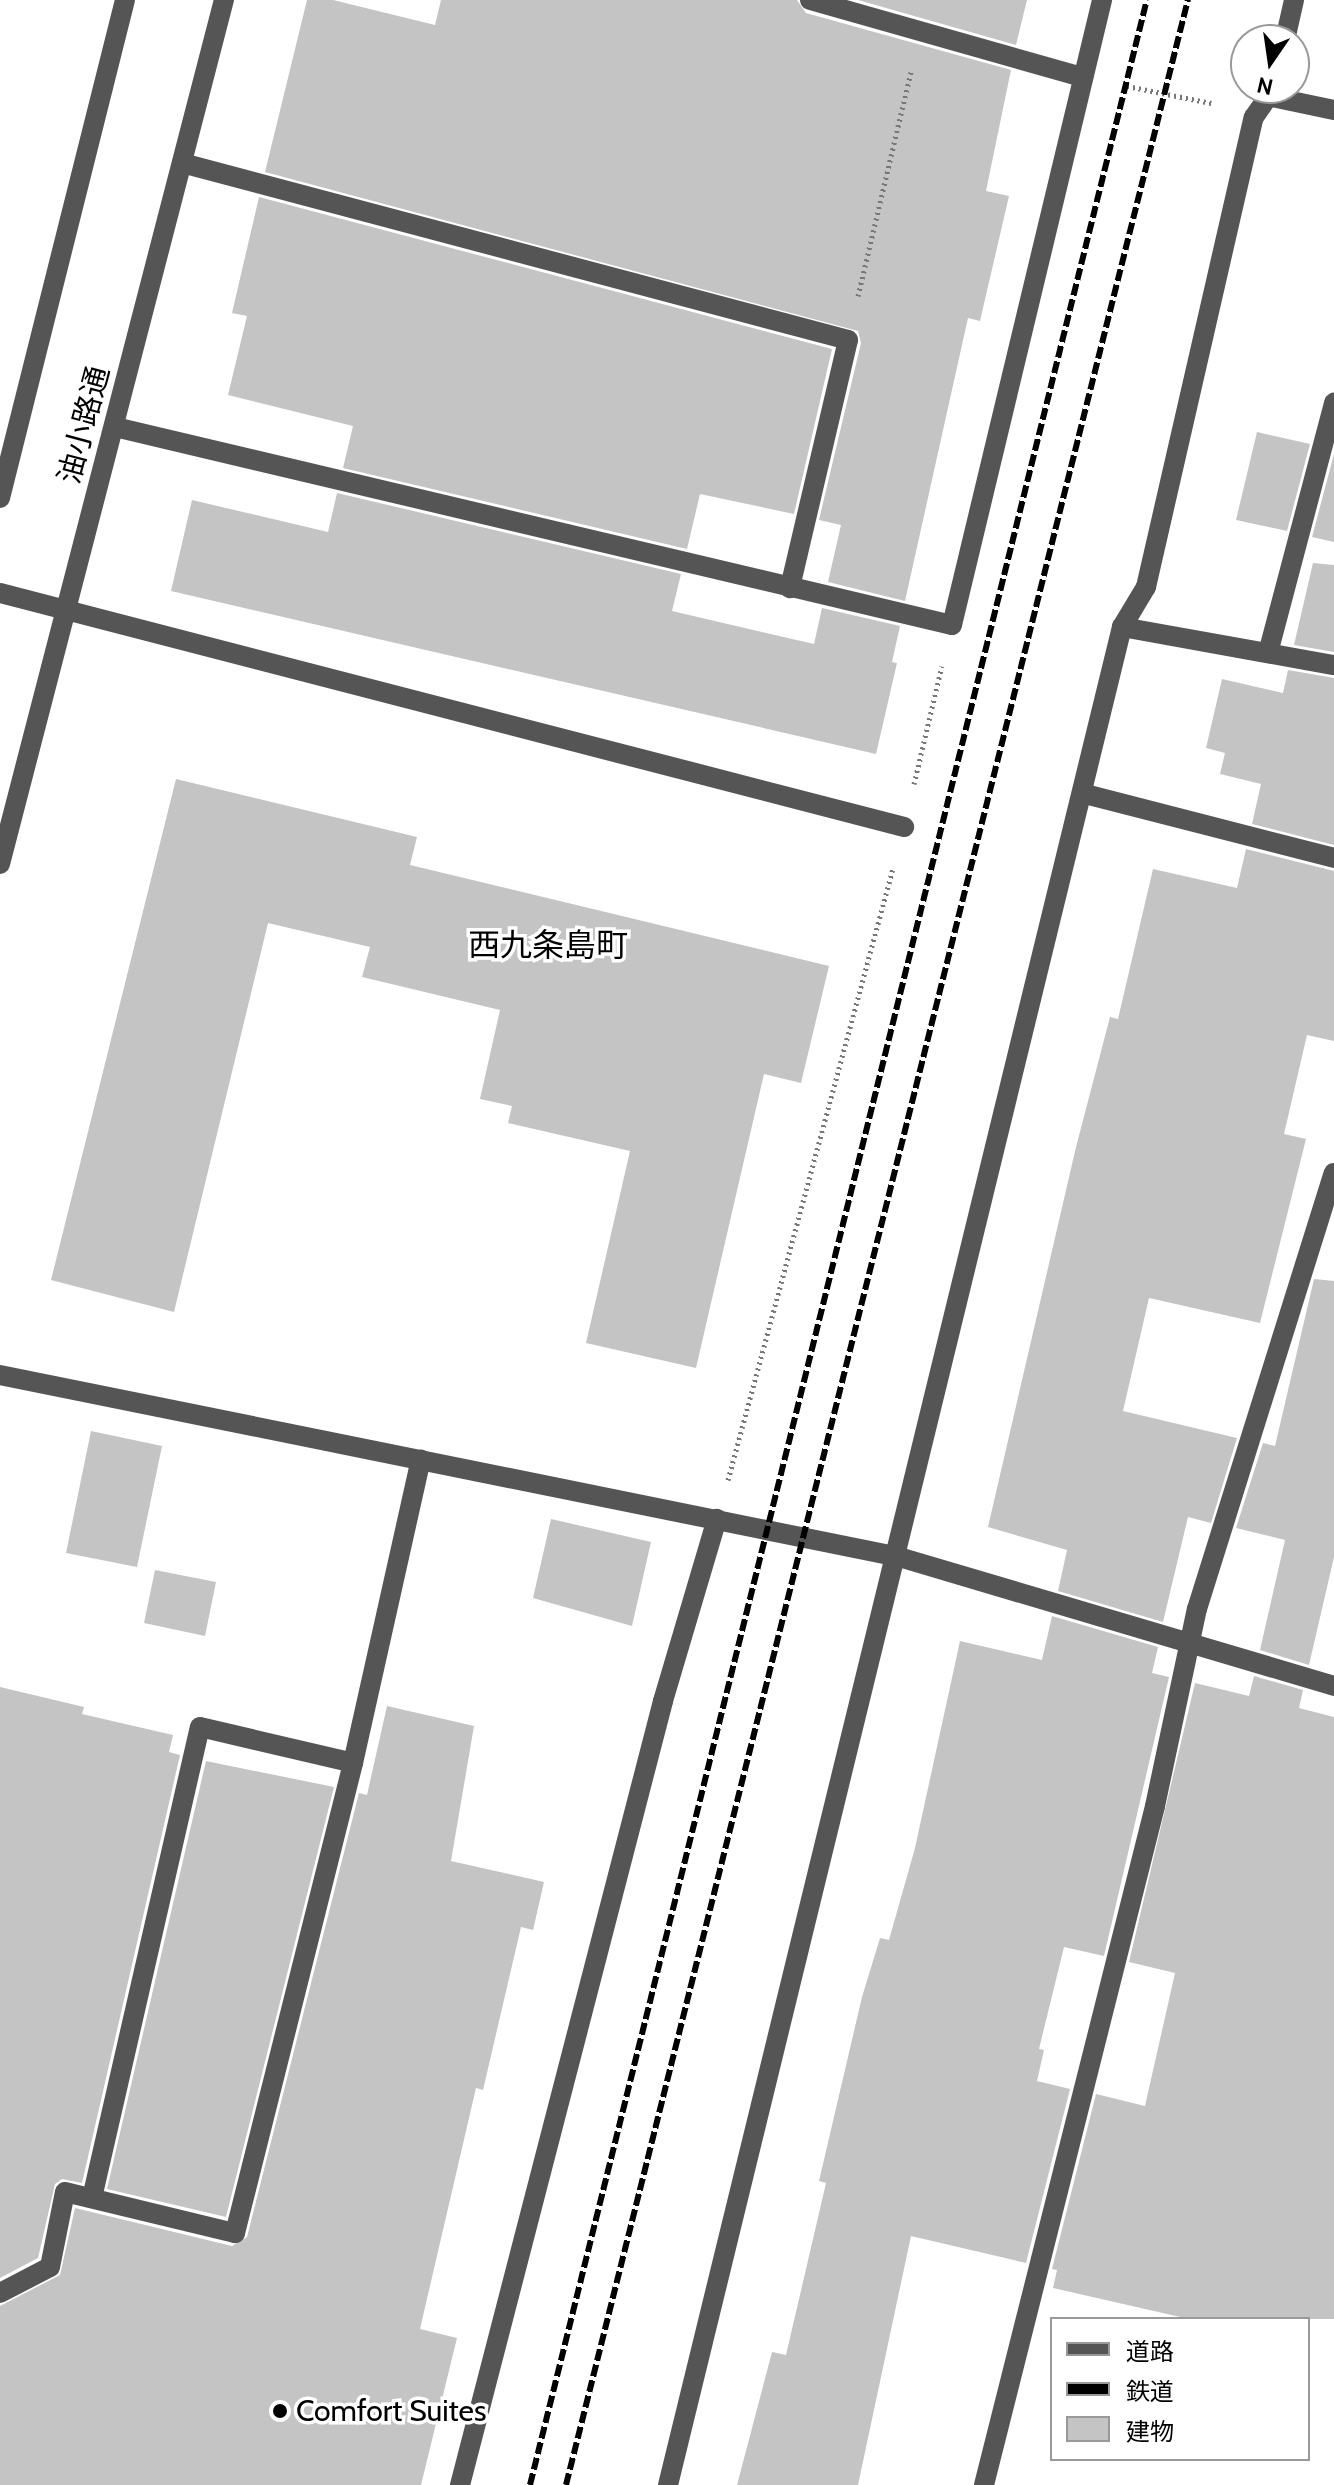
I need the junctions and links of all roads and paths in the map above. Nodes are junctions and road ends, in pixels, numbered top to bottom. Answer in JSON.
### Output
{"nodes":[{"id":1,"x":125,"y":0,"type":"edge"},
{"id":2,"x":224,"y":0,"type":"edge"},
{"id":3,"x":810,"y":0,"type":"edge"},
{"id":4,"x":1102,"y":0,"type":"edge"},
{"id":5,"x":1294,"y":0,"type":"edge"},
{"id":6,"x":856,"y":6,"type":"edge"},
{"id":7,"x":1289,"y":24,"type":"edge"},
{"id":8,"x":921,"y":32,"type":"junction"},
{"id":9,"x":1083,"y":77,"type":"junction"},
{"id":10,"x":1211,"y":103,"type":"dead end"},
{"id":11,"x":1310,"y":103,"type":"edge"},
{"id":12,"x":1264,"y":104,"type":"edge"},
{"id":13,"x":1334,"y":110,"type":"edge"},
{"id":14,"x":182,"y":163,"type":"junction"},
{"id":15,"x":848,"y":340,"type":"junction"},
{"id":16,"x":1334,"y":403,"type":"edge"},
{"id":17,"x":115,"y":427,"type":"junction"},
{"id":18,"x":0,"y":498,"type":"edge"},
{"id":19,"x":790,"y":588,"type":"junction"},
{"id":20,"x":0,"y":593,"type":"edge"},
{"id":21,"x":66,"y":608,"type":"junction"},
{"id":22,"x":952,"y":625,"type":"junction"},
{"id":23,"x":1122,"y":627,"type":"junction"},
{"id":24,"x":1268,"y":653,"type":"junction"},
{"id":25,"x":1334,"y":665,"type":"edge"},
{"id":26,"x":1085,"y":794,"type":"junction"},
{"id":27,"x":904,"y":827,"type":"junction"},
{"id":28,"x":1334,"y":858,"type":"edge"},
{"id":29,"x":0,"y":864,"type":"edge"},
{"id":30,"x":1334,"y":1173,"type":"edge"},
{"id":31,"x":0,"y":1375,"type":"edge"},
{"id":32,"x":421,"y":1460,"type":"junction"},
{"id":33,"x":717,"y":1519,"type":"junction"},
{"id":34,"x":899,"y":1557,"type":"junction"},
{"id":35,"x":1193,"y":1645,"type":"junction"},
{"id":36,"x":1334,"y":1686,"type":"edge"},
{"id":37,"x":353,"y":1763,"type":"junction"},
{"id":38,"x":92,"y":2198,"type":"junction"},
{"id":39,"x":0,"y":2293,"type":"edge"},
{"id":40,"x":460,"y":2485,"type":"edge"},
{"id":41,"x":668,"y":2485,"type":"edge"},
{"id":42,"x":984,"y":2485,"type":"edge"}],
"edges":[{"from":1,"to":18,"type":"street","name":"油小路通"},
{"from":2,"to":14,"type":"street","name":"油小路通"},
{"from":3,"to":6,"type":"street"},
{"from":4,"to":9,"type":"street"},
{"from":5,"to":7,"type":"street"},
{"from":6,"to":8,"type":"street"},
{"from":8,"to":9,"type":"street"},
{"from":8,"to":15,"type":"path"},
{"from":9,"to":10,"type":"path"},
{"from":9,"to":22,"type":"street"},
{"from":11,"to":13,"type":"street"},
{"from":12,"to":23,"type":"street"},
{"from":14,"to":15,"type":"street"},
{"from":14,"to":17,"type":"street","name":"油小路通"},
{"from":15,"to":19,"type":"street"},
{"from":16,"to":24,"type":"street"},
{"from":17,"to":19,"type":"street"},
{"from":17,"to":21,"type":"street","name":"油小路通"},
{"from":19,"to":22,"type":"street"},
{"from":20,"to":21,"type":"street"},
{"from":21,"to":27,"type":"street"},
{"from":21,"to":29,"type":"street","name":"油小路通"},
{"from":22,"to":27,"type":"path"},
{"from":23,"to":24,"type":"street"},
{"from":23,"to":26,"type":"street"},
{"from":24,"to":25,"type":"street"},
{"from":26,"to":28,"type":"street"},
{"from":26,"to":34,"type":"street"},
{"from":27,"to":33,"type":"path"},
{"from":30,"to":35,"type":"street"},
{"from":31,"to":32,"type":"street"},
{"from":32,"to":33,"type":"street"},
{"from":32,"to":37,"type":"street"},
{"from":33,"to":34,"type":"street"},
{"from":33,"to":40,"type":"street"},
{"from":34,"to":35,"type":"street"},
{"from":34,"to":41,"type":"street"},
{"from":35,"to":36,"type":"street"},
{"from":35,"to":42,"type":"street"},
{"from":37,"to":38,"type":"street"},
{"from":37,"to":38,"type":"street"},
{"from":38,"to":39,"type":"street"}]}
